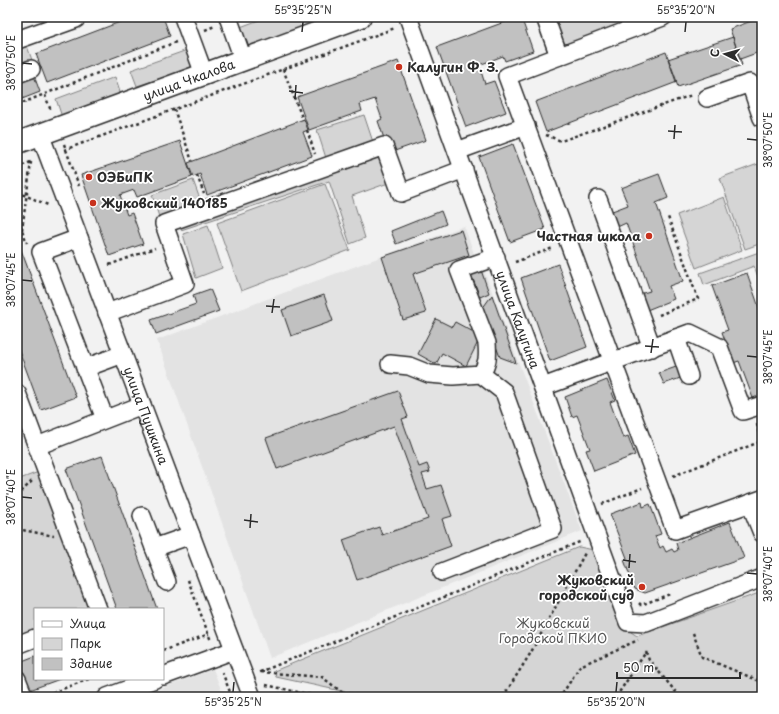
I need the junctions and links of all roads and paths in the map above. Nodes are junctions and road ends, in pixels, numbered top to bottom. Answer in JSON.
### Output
{"nodes":[{"id":1,"x":184,"y":17,"type":"edge"},
{"id":2,"x":360,"y":17,"type":"edge"},
{"id":3,"x":545,"y":17,"type":"edge"},
{"id":4,"x":78,"y":18,"type":"edge"},
{"id":5,"x":656,"y":18,"type":"edge"},
{"id":6,"x":229,"y":19,"type":"edge"},
{"id":7,"x":409,"y":19,"type":"edge"},
{"id":8,"x":18,"y":35,"type":"edge"},
{"id":9,"x":190,"y":36,"type":"junction"},
{"id":10,"x":559,"y":56,"type":"junction"},
{"id":11,"x":243,"y":59,"type":"junction"},
{"id":12,"x":283,"y":69,"type":"junction"},
{"id":13,"x":204,"y":74,"type":"junction"},
{"id":14,"x":45,"y":95,"type":"junction"},
{"id":15,"x":700,"y":96,"type":"joint"},
{"id":16,"x":17,"y":105,"type":"edge"},
{"id":17,"x":174,"y":109,"type":"junction"},
{"id":18,"x":762,"y":118,"type":"edge"},
{"id":19,"x":303,"y":120,"type":"dead end"},
{"id":20,"x":526,"y":126,"type":"junction"},
{"id":21,"x":307,"y":130,"type":"dead end"},
{"id":22,"x":49,"y":131,"type":"junction"},
{"id":23,"x":561,"y":141,"type":"dead end"},
{"id":24,"x":17,"y":143,"type":"edge"},
{"id":25,"x":65,"y":149,"type":"junction"},
{"id":26,"x":457,"y":151,"type":"junction"},
{"id":27,"x":48,"y":156,"type":"junction"},
{"id":28,"x":192,"y":161,"type":"dead end"},
{"id":29,"x":31,"y":162,"type":"junction"},
{"id":30,"x":17,"y":168,"type":"edge"},
{"id":31,"x":320,"y":169,"type":"junction"},
{"id":32,"x":464,"y":169,"type":"junction"},
{"id":33,"x":17,"y":192,"type":"edge"},
{"id":34,"x":82,"y":193,"type":"dead end"},
{"id":35,"x":26,"y":196,"type":"junction"},
{"id":36,"x":598,"y":199,"type":"dead end"},
{"id":37,"x":48,"y":205,"type":"dead end"},
{"id":38,"x":17,"y":215,"type":"edge"},
{"id":39,"x":668,"y":217,"type":"dead end"},
{"id":40,"x":79,"y":238,"type":"junction"},
{"id":41,"x":170,"y":242,"type":"junction"},
{"id":42,"x":569,"y":242,"type":"junction"},
{"id":43,"x":106,"y":258,"type":"dead end"},
{"id":44,"x":503,"y":260,"type":"junction"},
{"id":45,"x":107,"y":313,"type":"junction"},
{"id":46,"x":673,"y":340,"type":"junction"},
{"id":47,"x":652,"y":348,"type":"junction"},
{"id":48,"x":123,"y":354,"type":"junction"},
{"id":49,"x":613,"y":362,"type":"junction"},
{"id":50,"x":390,"y":364,"type":"dead end"},
{"id":51,"x":85,"y":368,"type":"junction"},
{"id":52,"x":481,"y":374,"type":"junction"},
{"id":53,"x":689,"y":376,"type":"dead end"},
{"id":54,"x":543,"y":387,"type":"junction"},
{"id":55,"x":17,"y":393,"type":"edge"},
{"id":56,"x":142,"y":405,"type":"junction"},
{"id":57,"x":758,"y":406,"type":"edge"},
{"id":58,"x":105,"y":419,"type":"junction"},
{"id":59,"x":761,"y":442,"type":"edge"},
{"id":60,"x":37,"y":446,"type":"junction"},
{"id":61,"x":762,"y":452,"type":"edge"},
{"id":62,"x":658,"y":482,"type":"junction"},
{"id":63,"x":756,"y":501,"type":"edge"},
{"id":64,"x":604,"y":503,"type":"dead end"},
{"id":65,"x":142,"y":516,"type":"dead end"},
{"id":66,"x":17,"y":529,"type":"edge"},
{"id":67,"x":596,"y":533,"type":"junction"},
{"id":68,"x":762,"y":533,"type":"edge"},
{"id":69,"x":191,"y":534,"type":"junction"},
{"id":70,"x":72,"y":539,"type":"junction"},
{"id":71,"x":154,"y":548,"type":"junction"},
{"id":72,"x":442,"y":572,"type":"dead end"},
{"id":73,"x":762,"y":578,"type":"edge"},
{"id":74,"x":167,"y":582,"type":"dead end"},
{"id":75,"x":675,"y":592,"type":"dead end"},
{"id":76,"x":636,"y":602,"type":"dead end"},
{"id":77,"x":98,"y":608,"type":"edge"},
{"id":78,"x":693,"y":633,"type":"dead end"},
{"id":79,"x":209,"y":634,"type":"dead end"},
{"id":80,"x":34,"y":638,"type":"edge"},
{"id":81,"x":641,"y":638,"type":"dead end"},
{"id":82,"x":17,"y":645,"type":"edge"},
{"id":83,"x":234,"y":650,"type":"junction"},
{"id":84,"x":164,"y":651,"type":"edge"},
{"id":85,"x":164,"y":676,"type":"edge"},
{"id":86,"x":17,"y":679,"type":"edge"},
{"id":87,"x":86,"y":680,"type":"edge"},
{"id":88,"x":152,"y":680,"type":"edge"},
{"id":89,"x":762,"y":682,"type":"edge"},
{"id":90,"x":265,"y":685,"type":"dead end"},
{"id":91,"x":112,"y":696,"type":"edge"},
{"id":92,"x":24,"y":697,"type":"edge"},
{"id":93,"x":41,"y":697,"type":"edge"},
{"id":94,"x":252,"y":697,"type":"edge"},
{"id":95,"x":320,"y":697,"type":"edge"},
{"id":96,"x":348,"y":697,"type":"edge"},
{"id":97,"x":503,"y":697,"type":"edge"},
{"id":98,"x":558,"y":697,"type":"edge"},
{"id":99,"x":616,"y":697,"type":"edge"},
{"id":100,"x":680,"y":697,"type":"edge"}],
"edges":[{"from":1,"to":9,"type":"street"},
{"from":2,"to":11,"type":"main road","name":"улица Чкалова"},
{"from":3,"to":10,"type":"street"},
{"from":4,"to":8,"type":"street"},
{"from":5,"to":10,"type":"street"},
{"from":6,"to":9,"type":"path"},
{"from":6,"to":11,"type":"street"},
{"from":7,"to":12,"type":"path"},
{"from":7,"to":26,"type":"street","name":"улица Калугина"},
{"from":9,"to":13,"type":"street"},
{"from":9,"to":14,"type":"path"},
{"from":10,"to":20,"type":"street"},
{"from":11,"to":13,"type":"main road","name":"улица Чкалова"},
{"from":12,"to":17,"type":"path"},
{"from":12,"to":19,"type":"path"},
{"from":13,"to":22,"type":"main road","name":"улица Чкалова"},
{"from":14,"to":16,"type":"path"},
{"from":14,"to":22,"type":"path"},
{"from":15,"to":18,"type":"street"},
{"from":15,"to":23,"type":"path"},
{"from":17,"to":25,"type":"path"},
{"from":17,"to":28,"type":"path"},
{"from":20,"to":26,"type":"street"},
{"from":20,"to":42,"type":"street"},
{"from":21,"to":31,"type":"path"},
{"from":22,"to":24,"type":"main road","name":"улица Чкалова"},
{"from":22,"to":25,"type":"path"},
{"from":22,"to":27,"type":"street","name":"улица Пушкина"},
{"from":25,"to":27,"type":"path"},
{"from":25,"to":34,"type":"path"},
{"from":26,"to":32,"type":"street","name":"улица Калугина"},
{"from":27,"to":29,"type":"path"},
{"from":27,"to":40,"type":"street","name":"улица Пушкина"},
{"from":29,"to":30,"type":"path"},
{"from":29,"to":35,"type":"path"},
{"from":31,"to":32,"type":"street"},
{"from":31,"to":41,"type":"street"},
{"from":32,"to":44,"type":"street","name":"улица Калугина"},
{"from":33,"to":35,"type":"path"},
{"from":35,"to":37,"type":"path"},
{"from":35,"to":38,"type":"path"},
{"from":36,"to":47,"type":"street"},
{"from":39,"to":46,"type":"path"},
{"from":40,"to":45,"type":"street","name":"улица Пушкина"},
{"from":40,"to":51,"type":"street"},
{"from":41,"to":43,"type":"path"},
{"from":41,"to":45,"type":"street"},
{"from":42,"to":44,"type":"path"},
{"from":42,"to":49,"type":"street"},
{"from":44,"to":52,"type":"street"},
{"from":44,"to":54,"type":"street","name":"улица Калугина"},
{"from":45,"to":48,"type":"street","name":"улица Пушкина"},
{"from":46,"to":47,"type":"street"},
{"from":46,"to":53,"type":"street"},
{"from":46,"to":57,"type":"street"},
{"from":47,"to":49,"type":"street"},
{"from":48,"to":51,"type":"street"},
{"from":48,"to":56,"type":"street","name":"улица Пушкина"},
{"from":49,"to":54,"type":"street"},
{"from":49,"to":62,"type":"street"},
{"from":50,"to":52,"type":"street"},
{"from":51,"to":58,"type":"street"},
{"from":52,"to":72,"type":"street"},
{"from":54,"to":67,"type":"street","name":"улица Калугина"},
{"from":55,"to":60,"type":"street"},
{"from":56,"to":58,"type":"street"},
{"from":56,"to":69,"type":"street","name":"улица Пушкина"},
{"from":57,"to":59,"type":"path"},
{"from":58,"to":60,"type":"street"},
{"from":59,"to":61,"type":"path"},
{"from":59,"to":62,"type":"path"},
{"from":60,"to":70,"type":"street"},
{"from":62,"to":63,"type":"street"},
{"from":62,"to":64,"type":"path"},
{"from":63,"to":68,"type":"street"},
{"from":65,"to":71,"type":"street"},
{"from":66,"to":70,"type":"path"},
{"from":67,"to":73,"type":"street","name":"улица Калугина"},
{"from":67,"to":96,"type":"path"},
{"from":67,"to":97,"type":"path"},
{"from":69,"to":71,"type":"street"},
{"from":69,"to":83,"type":"street","name":"улица Пушкина"},
{"from":70,"to":77,"type":"street"},
{"from":71,"to":74,"type":"street"},
{"from":75,"to":76,"type":"path"},
{"from":78,"to":89,"type":"path"},
{"from":79,"to":84,"type":"path"},
{"from":80,"to":82,"type":"street"},
{"from":81,"to":98,"type":"path"},
{"from":83,"to":85,"type":"street"},
{"from":83,"to":94,"type":"street","name":"улица Пушкина"},
{"from":86,"to":92,"type":"street"},
{"from":87,"to":93,"type":"path"},
{"from":88,"to":91,"type":"street"},
{"from":90,"to":95,"type":"path"},
{"from":99,"to":100,"type":"path"}]}
